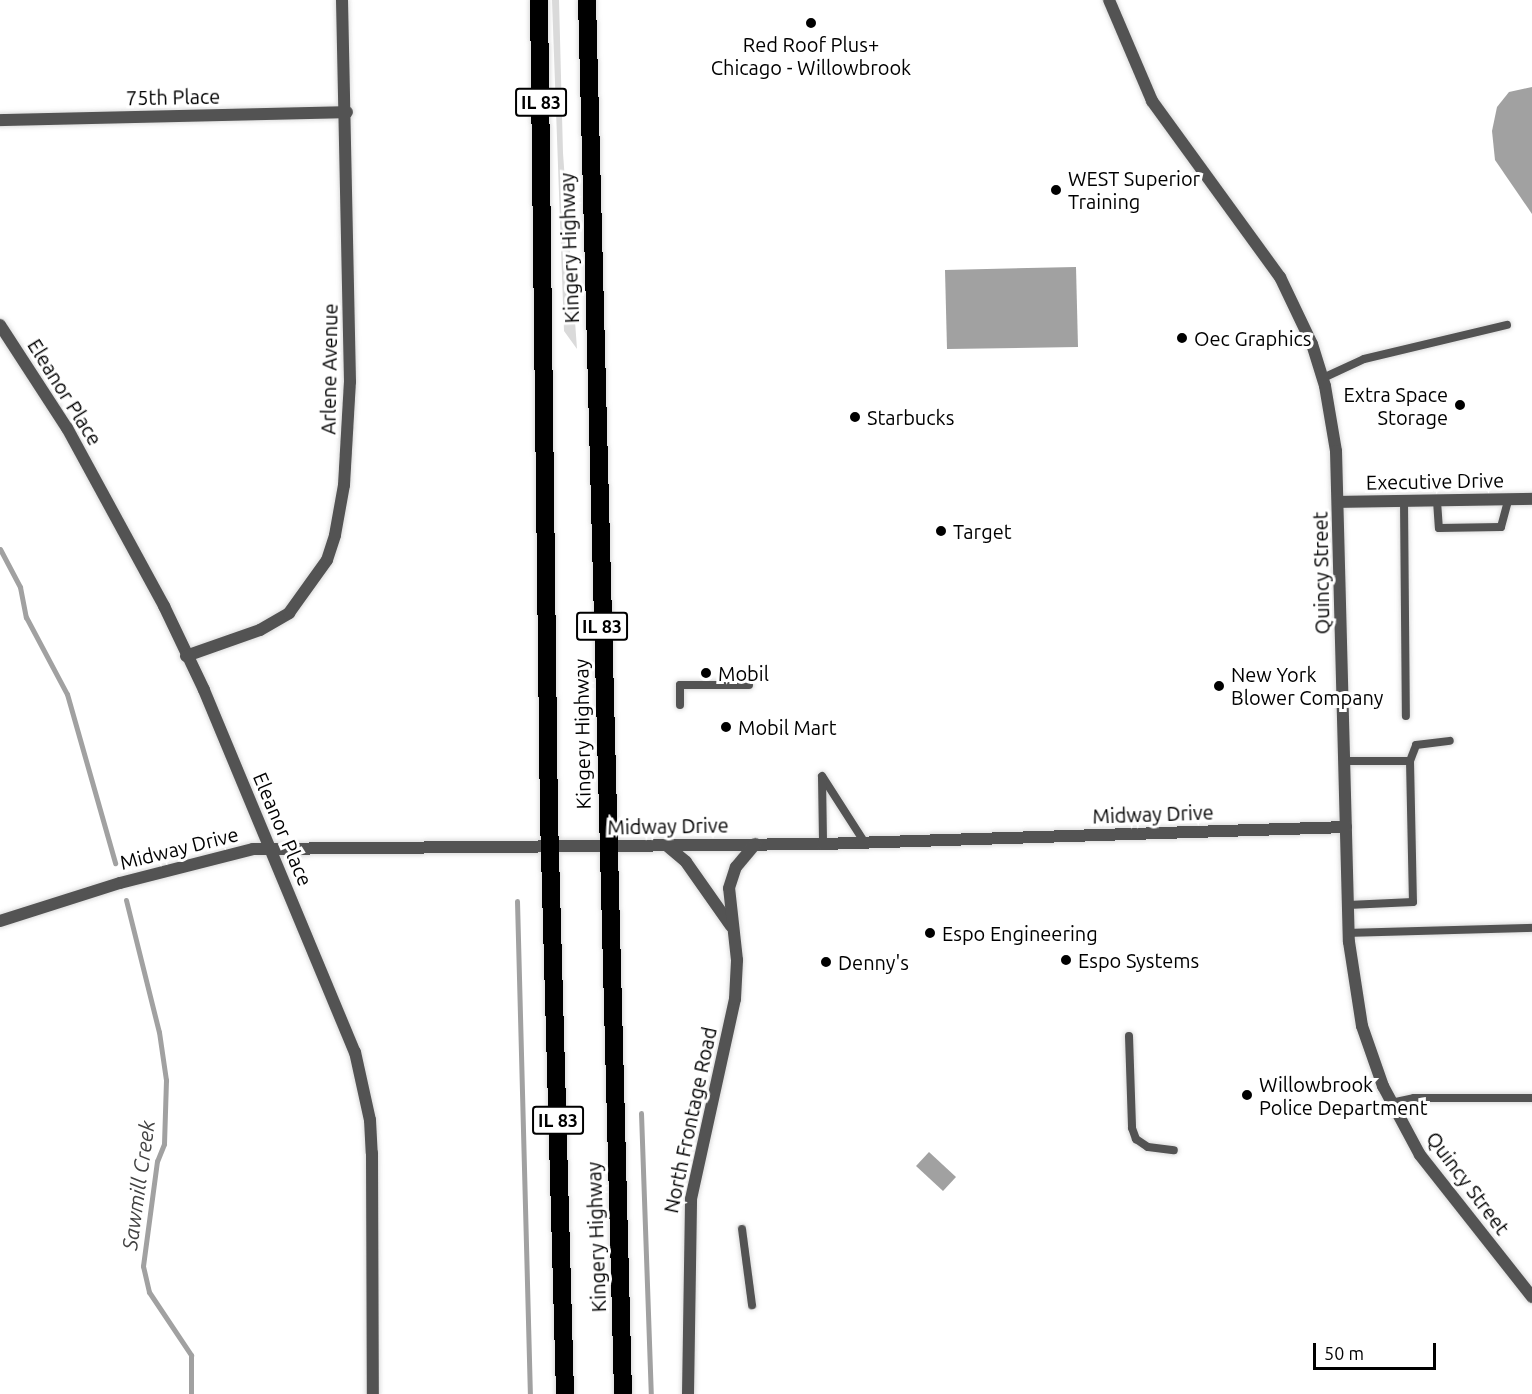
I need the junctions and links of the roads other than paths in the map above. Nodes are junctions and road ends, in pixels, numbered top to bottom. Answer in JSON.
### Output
{"nodes":[{"id":1,"x":342,"y":0,"type":"edge"},
{"id":2,"x":539,"y":0,"type":"edge"},
{"id":3,"x":587,"y":0,"type":"edge"},
{"id":4,"x":1109,"y":0,"type":"edge"},
{"id":5,"x":347,"y":112,"type":"junction"},
{"id":6,"x":0,"y":120,"type":"edge"},
{"id":7,"x":0,"y":325,"type":"edge"},
{"id":8,"x":1507,"y":325,"type":"dead end"},
{"id":9,"x":1323,"y":378,"type":"junction"},
{"id":10,"x":1532,"y":499,"type":"edge"},
{"id":11,"x":1508,"y":500,"type":"junction"},
{"id":12,"x":1404,"y":501,"type":"junction"},
{"id":13,"x":1437,"y":501,"type":"junction"},
{"id":14,"x":1339,"y":502,"type":"junction"},
{"id":15,"x":186,"y":656,"type":"junction"},
{"id":16,"x":749,"y":685,"type":"dead end"},
{"id":17,"x":680,"y":705,"type":"dead end"},
{"id":18,"x":1406,"y":716,"type":"dead end"},
{"id":19,"x":1450,"y":741,"type":"dead end"},
{"id":20,"x":1344,"y":761,"type":"junction"},
{"id":21,"x":1410,"y":761,"type":"junction"},
{"id":22,"x":1346,"y":827,"type":"junction"},
{"id":23,"x":865,"y":843,"type":"junction"},
{"id":24,"x":755,"y":844,"type":"junction"},
{"id":25,"x":823,"y":844,"type":"junction"},
{"id":26,"x":666,"y":845,"type":"junction"},
{"id":27,"x":551,"y":846,"type":"junction"},
{"id":28,"x":608,"y":846,"type":"junction"},
{"id":29,"x":270,"y":849,"type":"junction"},
{"id":30,"x":1348,"y":905,"type":"junction"},
{"id":31,"x":0,"y":921,"type":"edge"},
{"id":32,"x":732,"y":927,"type":"junction"},
{"id":33,"x":1532,"y":928,"type":"edge"},
{"id":34,"x":1348,"y":933,"type":"junction"},
{"id":35,"x":1129,"y":1036,"type":"dead end"},
{"id":36,"x":1532,"y":1098,"type":"edge"},
{"id":37,"x":1391,"y":1103,"type":"junction"},
{"id":38,"x":1174,"y":1150,"type":"dead end"},
{"id":39,"x":742,"y":1229,"type":"dead end"},
{"id":40,"x":1532,"y":1297,"type":"edge"},
{"id":41,"x":752,"y":1305,"type":"dead end"},
{"id":42,"x":373,"y":1394,"type":"edge"},
{"id":43,"x":565,"y":1394,"type":"edge"},
{"id":44,"x":623,"y":1394,"type":"edge"},
{"id":45,"x":688,"y":1394,"type":"edge"}],
"edges":[{"from":1,"to":5,"type":"street","name":"Arlene Avenue"},
{"from":2,"to":27,"type":"highway","name":"Kingery Highway","number":"IL 83"},
{"from":3,"to":28,"type":"highway","name":"Kingery Highway","number":"IL 83"},
{"from":4,"to":9,"type":"street","name":"Quincy Street"},
{"from":5,"to":6,"type":"street","name":"75th Place"},
{"from":5,"to":15,"type":"street","name":"Arlene Avenue"},
{"from":7,"to":15,"type":"street","name":"Eleanor Place"},
{"from":8,"to":9,"type":"lane"},
{"from":9,"to":14,"type":"street","name":"Quincy Street"},
{"from":10,"to":11,"type":"street","name":"Executive Drive"},
{"from":11,"to":13,"type":"street","name":"Executive Drive"},
{"from":11,"to":13,"type":"lane"},
{"from":12,"to":13,"type":"street","name":"Executive Drive"},
{"from":12,"to":14,"type":"street","name":"Executive Drive"},
{"from":12,"to":18,"type":"lane"},
{"from":14,"to":20,"type":"street","name":"Quincy Street"},
{"from":15,"to":29,"type":"street","name":"Eleanor Place"},
{"from":16,"to":17,"type":"lane"},
{"from":19,"to":21,"type":"lane"},
{"from":20,"to":21,"type":"lane"},
{"from":20,"to":22,"type":"street","name":"Quincy Street"},
{"from":21,"to":30,"type":"lane"},
{"from":22,"to":23,"type":"street","name":"Midway Drive"},
{"from":22,"to":30,"type":"street","name":"Quincy Street"},
{"from":23,"to":25,"type":"street","name":"Midway Drive"},
{"from":23,"to":25,"type":"lane"},
{"from":24,"to":25,"type":"street","name":"Midway Drive"},
{"from":24,"to":26,"type":"street","name":"Midway Drive"},
{"from":24,"to":32,"type":"street","name":"North Frontage Road"},
{"from":26,"to":28,"type":"street","name":"Midway Drive"},
{"from":26,"to":32,"type":"street"},
{"from":27,"to":28,"type":"street","name":"Midway Drive"},
{"from":27,"to":29,"type":"street","name":"Midway Drive"},
{"from":27,"to":43,"type":"highway","name":"Kingery Highway","number":"IL 83"},
{"from":28,"to":44,"type":"highway","name":"Kingery Highway","number":"IL 83"},
{"from":29,"to":31,"type":"street","name":"Midway Drive"},
{"from":29,"to":42,"type":"street","name":"Eleanor Place"},
{"from":30,"to":34,"type":"street","name":"Quincy Street"},
{"from":32,"to":45,"type":"street","name":"North Frontage Road"},
{"from":33,"to":34,"type":"lane"},
{"from":34,"to":37,"type":"street","name":"Quincy Street"},
{"from":35,"to":38,"type":"lane"},
{"from":36,"to":37,"type":"lane"},
{"from":37,"to":40,"type":"street","name":"Quincy Street"},
{"from":39,"to":41,"type":"lane"}]}
